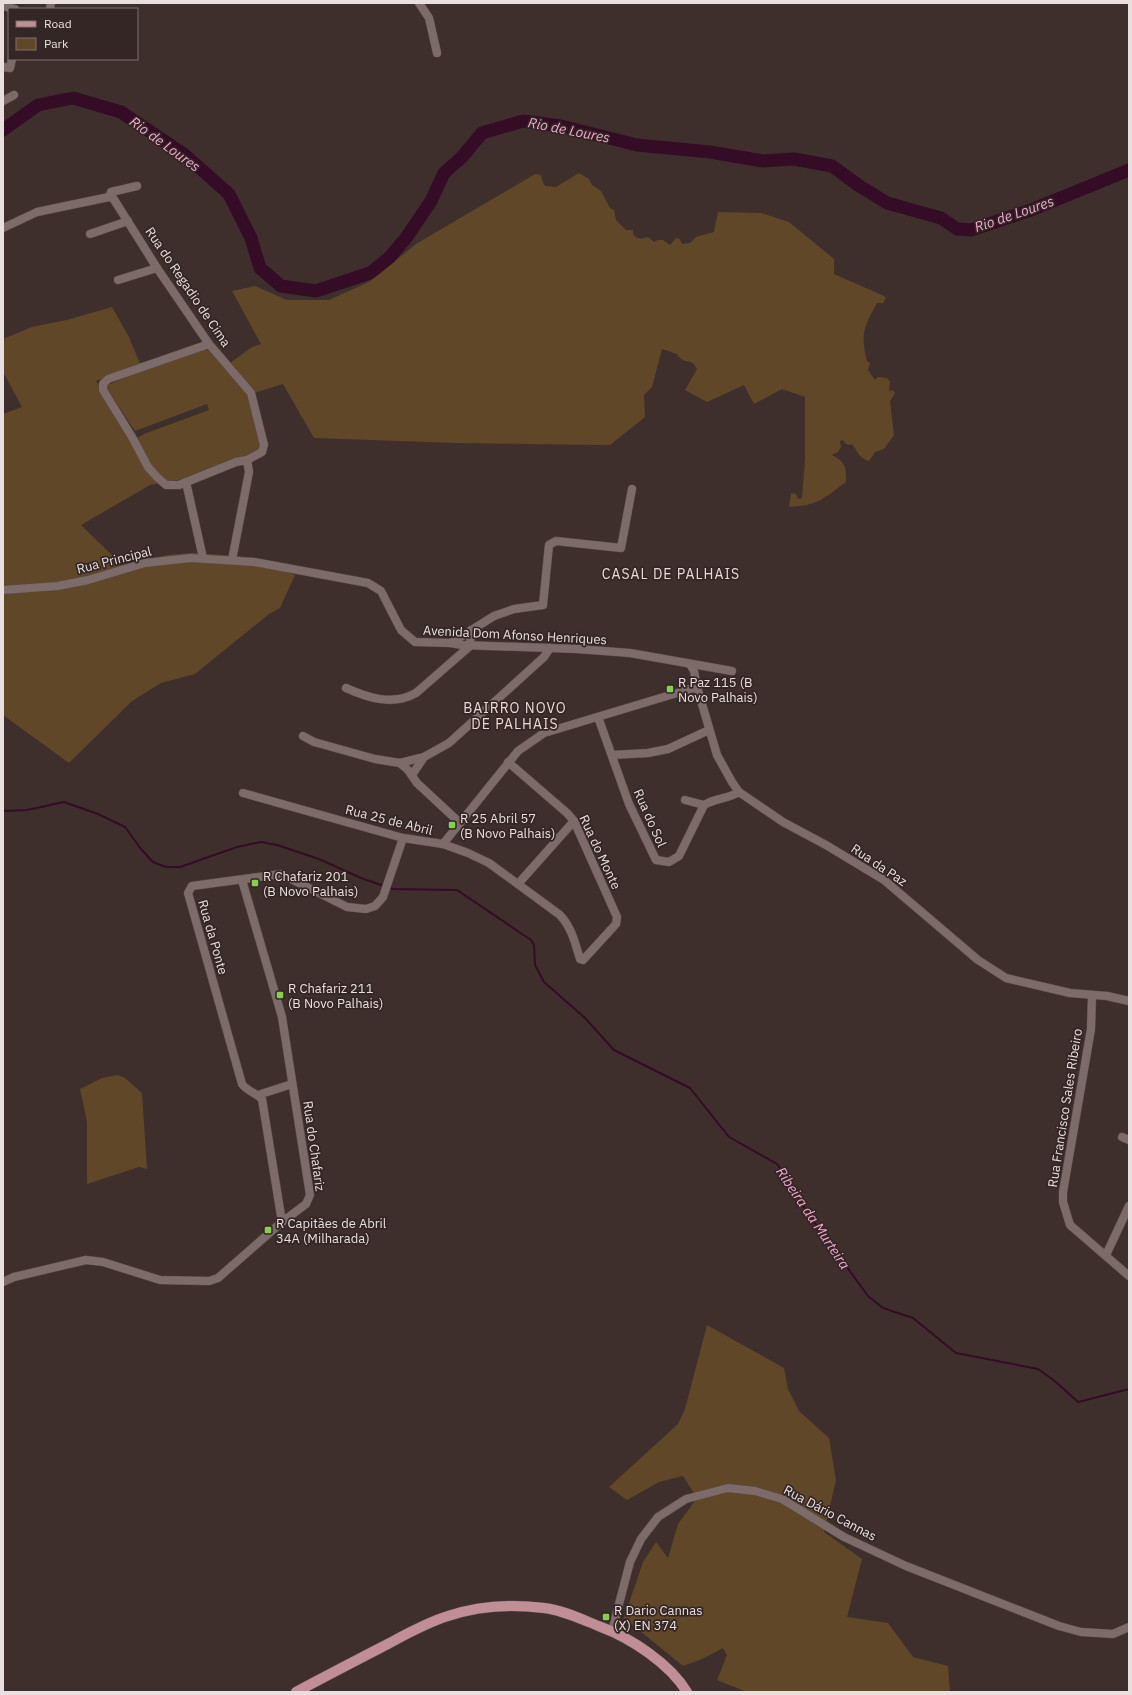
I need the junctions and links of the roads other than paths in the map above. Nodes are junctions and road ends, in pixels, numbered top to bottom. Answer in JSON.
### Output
{"nodes":[{"id":1,"x":419,"y":3,"type":"edge"},
{"id":2,"x":437,"y":53,"type":"dead end"},
{"id":3,"x":12,"y":60,"type":"edge"},
{"id":4,"x":3,"y":67,"type":"edge"},
{"id":5,"x":14,"y":95,"type":"dead end"},
{"id":6,"x":3,"y":102,"type":"edge"},
{"id":7,"x":137,"y":186,"type":"dead end"},
{"id":8,"x":109,"y":197,"type":"junction"},
{"id":9,"x":128,"y":221,"type":"junction"},
{"id":10,"x":3,"y":228,"type":"edge"},
{"id":11,"x":90,"y":234,"type":"dead end"},
{"id":12,"x":157,"y":268,"type":"junction"},
{"id":13,"x":118,"y":280,"type":"dead end"},
{"id":14,"x":208,"y":344,"type":"junction"},
{"id":15,"x":247,"y":460,"type":"junction"},
{"id":16,"x":186,"y":482,"type":"junction"},
{"id":17,"x":632,"y":489,"type":"dead end"},
{"id":18,"x":203,"y":558,"type":"junction"},
{"id":19,"x":232,"y":560,"type":"junction"},
{"id":20,"x":3,"y":590,"type":"edge"},
{"id":21,"x":471,"y":630,"type":"junction"},
{"id":22,"x":451,"y":643,"type":"junction"},
{"id":23,"x":470,"y":646,"type":"junction"},
{"id":24,"x":550,"y":648,"type":"junction"},
{"id":25,"x":690,"y":664,"type":"junction"},
{"id":26,"x":732,"y":671,"type":"dead end"},
{"id":27,"x":697,"y":687,"type":"junction"},
{"id":28,"x":346,"y":688,"type":"dead end"},
{"id":29,"x":598,"y":717,"type":"junction"},
{"id":30,"x":709,"y":730,"type":"junction"},
{"id":31,"x":303,"y":736,"type":"dead end"},
{"id":32,"x":612,"y":755,"type":"junction"},
{"id":33,"x":424,"y":757,"type":"junction"},
{"id":34,"x":508,"y":762,"type":"junction"},
{"id":35,"x":400,"y":763,"type":"junction"},
{"id":36,"x":412,"y":776,"type":"junction"},
{"id":37,"x":739,"y":792,"type":"junction"},
{"id":38,"x":242,"y":793,"type":"dead end"},
{"id":39,"x":685,"y":800,"type":"dead end"},
{"id":40,"x":704,"y":805,"type":"junction"},
{"id":41,"x":574,"y":821,"type":"junction"},
{"id":42,"x":460,"y":823,"type":"junction"},
{"id":43,"x":403,"y":838,"type":"junction"},
{"id":44,"x":442,"y":844,"type":"junction"},
{"id":45,"x":242,"y":880,"type":"junction"},
{"id":46,"x":518,"y":884,"type":"junction"},
{"id":47,"x":580,"y":959,"type":"joint"},
{"id":48,"x":1092,"y":995,"type":"junction"},
{"id":49,"x":1129,"y":1001,"type":"edge"},
{"id":50,"x":292,"y":1084,"type":"junction"},
{"id":51,"x":258,"y":1095,"type":"junction"},
{"id":52,"x":1129,"y":1206,"type":"edge"},
{"id":53,"x":282,"y":1222,"type":"junction"},
{"id":54,"x":1106,"y":1255,"type":"junction"},
{"id":55,"x":1129,"y":1276,"type":"edge"},
{"id":56,"x":3,"y":1282,"type":"edge"},
{"id":57,"x":1129,"y":1627,"type":"edge"},
{"id":58,"x":612,"y":1631,"type":"junction"},
{"id":59,"x":296,"y":1692,"type":"edge"},
{"id":60,"x":687,"y":1692,"type":"edge"}],
"edges":[{"from":1,"to":2,"type":"street"},
{"from":3,"to":4,"type":"street"},
{"from":5,"to":6,"type":"street"},
{"from":7,"to":8,"type":"street"},
{"from":8,"to":9,"type":"street","name":"Rua do Regadio de Cima"},
{"from":8,"to":10,"type":"street"},
{"from":9,"to":11,"type":"street"},
{"from":9,"to":12,"type":"street","name":"Rua do Regadio de Cima"},
{"from":12,"to":13,"type":"street"},
{"from":12,"to":14,"type":"street","name":"Rua do Regadio de Cima"},
{"from":14,"to":15,"type":"street","name":"Rua do Regadio de Cima"},
{"from":14,"to":16,"type":"street","name":"Rua do Regadio de Cima"},
{"from":15,"to":16,"type":"street","name":"Rua do Regadio de Cima"},
{"from":15,"to":19,"type":"street"},
{"from":16,"to":18,"type":"street"},
{"from":17,"to":21,"type":"street"},
{"from":18,"to":19,"type":"street","name":"Rua Principal"},
{"from":18,"to":20,"type":"street","name":"Rua Principal"},
{"from":19,"to":22,"type":"street","name":"Avenida Dom Afonso Henriques"},
{"from":21,"to":22,"type":"street"},
{"from":21,"to":23,"type":"street"},
{"from":22,"to":23,"type":"street","name":"Avenida Dom Afonso Henriques"},
{"from":23,"to":24,"type":"street","name":"Avenida Dom Afonso Henriques"},
{"from":23,"to":28,"type":"street"},
{"from":24,"to":25,"type":"street","name":"Avenida Dom Afonso Henriques"},
{"from":24,"to":33,"type":"street"},
{"from":25,"to":26,"type":"street","name":"Avenida Dom Afonso Henriques"},
{"from":25,"to":27,"type":"street","name":"Rua da Paz"},
{"from":27,"to":29,"type":"street"},
{"from":27,"to":30,"type":"street","name":"Rua da Paz"},
{"from":29,"to":32,"type":"street","name":"Rua do Sol"},
{"from":29,"to":34,"type":"street"},
{"from":30,"to":32,"type":"street"},
{"from":30,"to":37,"type":"street","name":"Rua da Paz"},
{"from":31,"to":35,"type":"street"},
{"from":32,"to":40,"type":"street","name":"Rua do Sol"},
{"from":33,"to":35,"type":"street"},
{"from":33,"to":36,"type":"street"},
{"from":34,"to":41,"type":"street","name":"Rua do Monte"},
{"from":34,"to":42,"type":"street"},
{"from":35,"to":36,"type":"street"},
{"from":36,"to":42,"type":"street"},
{"from":37,"to":40,"type":"street"},
{"from":37,"to":48,"type":"street","name":"Rua da Paz"},
{"from":38,"to":43,"type":"street","name":"Rua 25 de Abril"},
{"from":39,"to":40,"type":"street"},
{"from":41,"to":46,"type":"street"},
{"from":41,"to":47,"type":"street","name":"Rua do Monte"},
{"from":42,"to":44,"type":"street"},
{"from":43,"to":44,"type":"street","name":"Rua 25 de Abril"},
{"from":43,"to":45,"type":"street","name":"Rua da Ponte"},
{"from":44,"to":46,"type":"street","name":"Rua 25 de Abril"},
{"from":45,"to":50,"type":"street","name":"Rua do Chafariz"},
{"from":45,"to":51,"type":"street","name":"Rua da Ponte"},
{"from":46,"to":47,"type":"street","name":"Rua 25 de Abril"},
{"from":48,"to":49,"type":"street","name":"Rua da Paz"},
{"from":48,"to":54,"type":"street","name":"Rua Francisco Sales Ribeiro"},
{"from":50,"to":51,"type":"street"},
{"from":50,"to":53,"type":"street","name":"Rua do Chafariz"},
{"from":51,"to":53,"type":"street"},
{"from":52,"to":54,"type":"street"},
{"from":53,"to":56,"type":"street","name":"Rua do Chafariz"},
{"from":54,"to":55,"type":"street","name":"Rua Francisco Sales Ribeiro"},
{"from":57,"to":58,"type":"street","name":"Rua Dário Cannas"},
{"from":58,"to":59,"type":"main road"},
{"from":58,"to":60,"type":"main road"}]}
